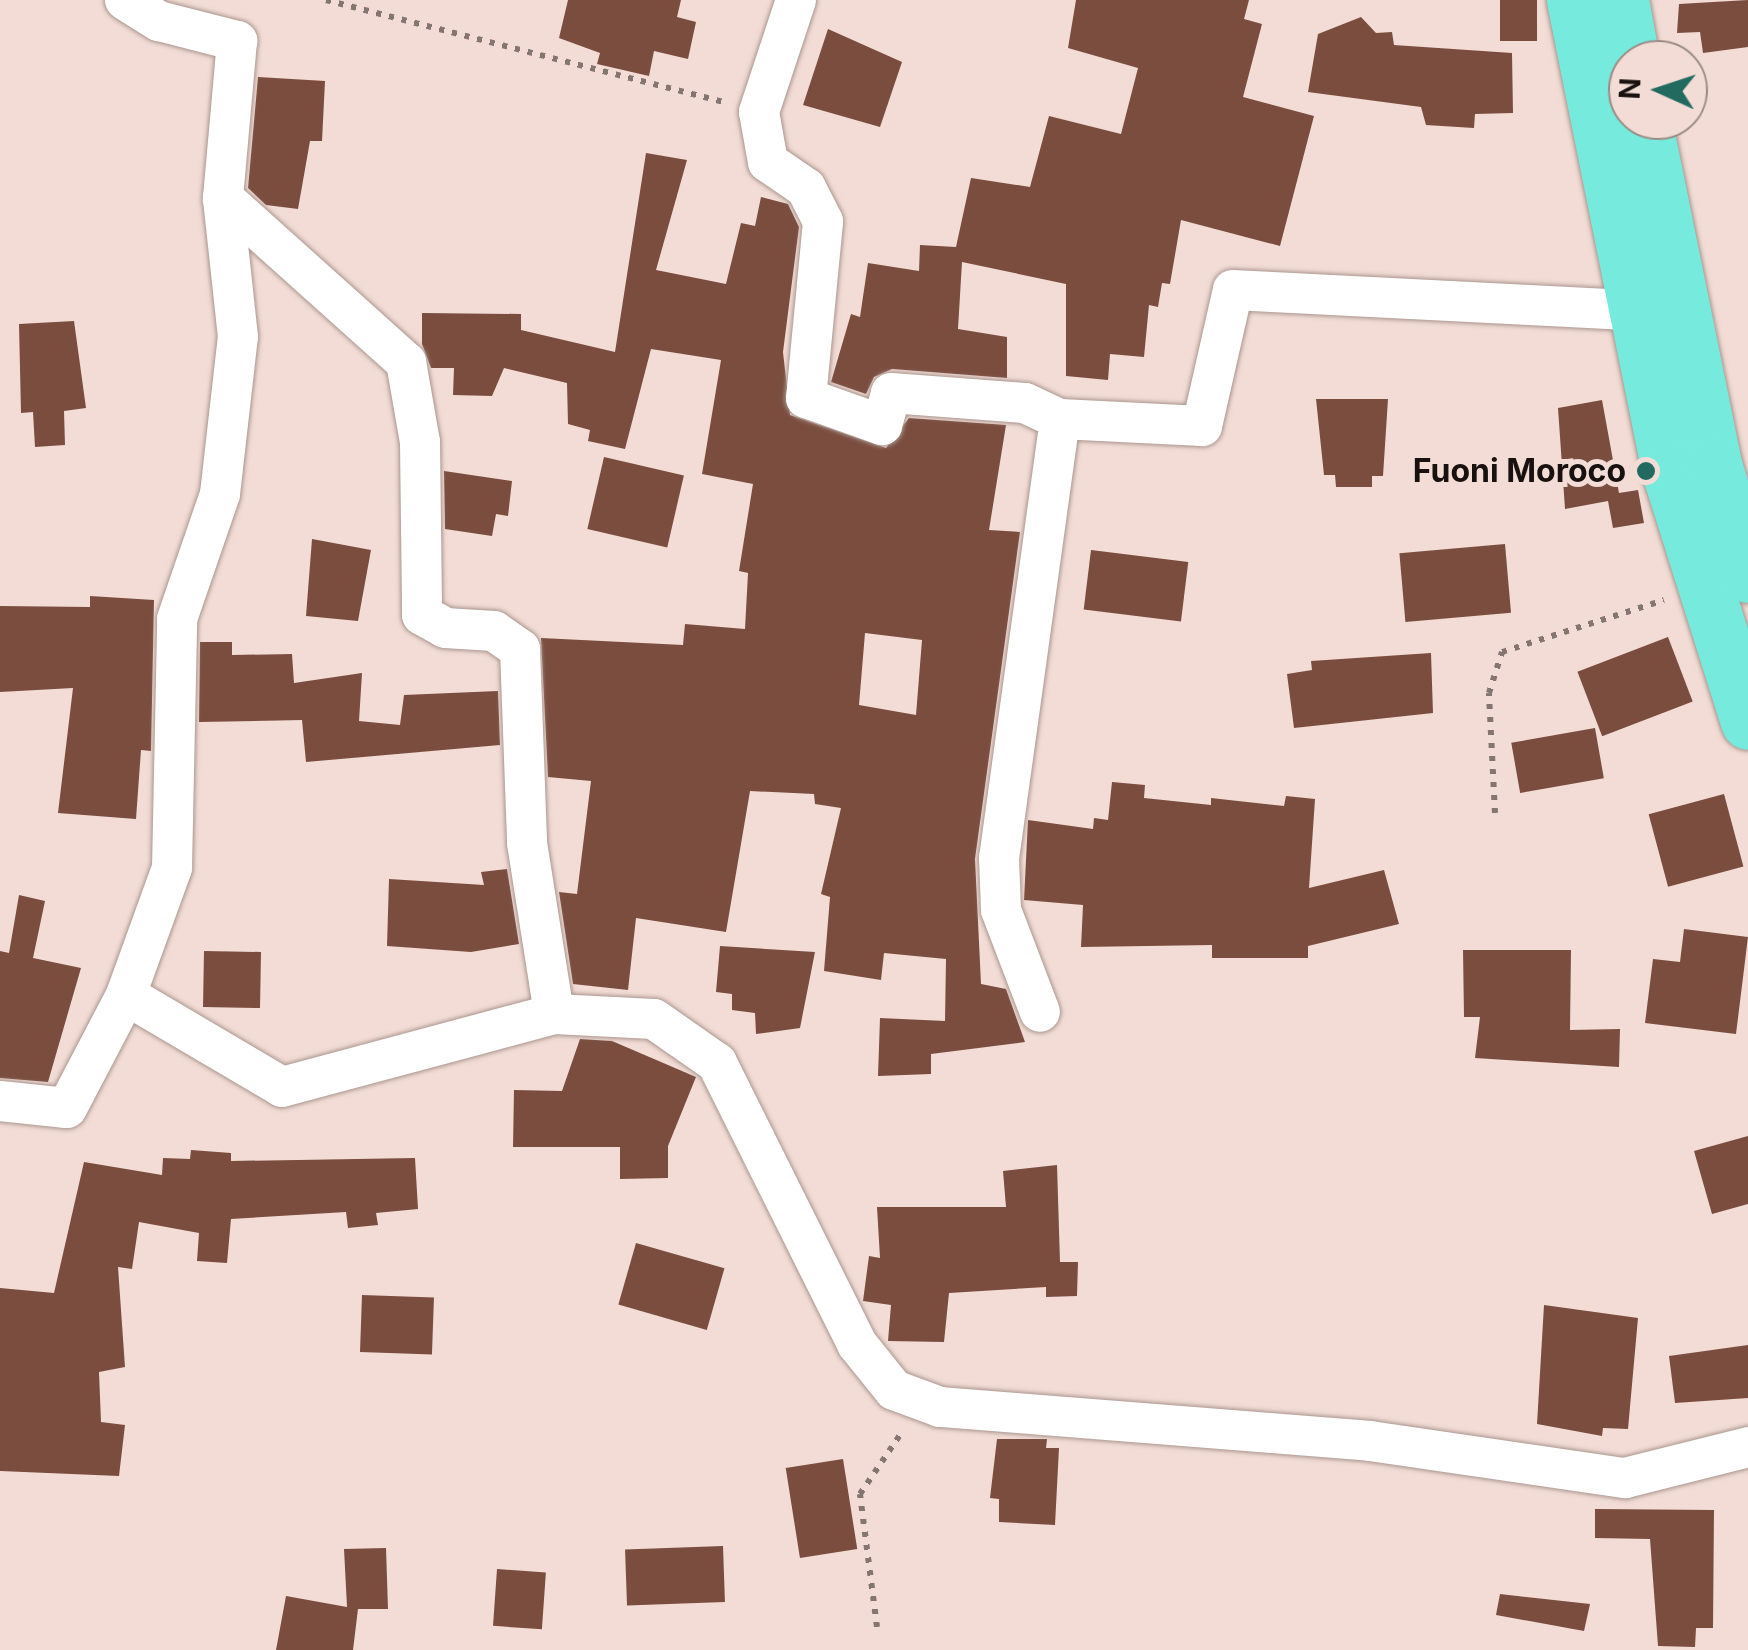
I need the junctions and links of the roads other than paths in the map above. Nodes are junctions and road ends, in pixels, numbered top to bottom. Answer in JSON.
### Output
{"nodes":[{"id":1,"x":125,"y":0,"type":"edge"},
{"id":2,"x":796,"y":0,"type":"edge"},
{"id":3,"x":1574,"y":0,"type":"edge"},
{"id":4,"x":1621,"y":0,"type":"edge"},
{"id":5,"x":1628,"y":40,"type":"edge"},
{"id":6,"x":1649,"y":140,"type":"edge"},
{"id":7,"x":223,"y":198,"type":"junction"},
{"id":8,"x":1633,"y":310,"type":"junction"},
{"id":9,"x":1060,"y":419,"type":"junction"},
{"id":10,"x":1731,"y":465,"type":"edge"},
{"id":11,"x":1722,"y":570,"type":"edge"},
{"id":12,"x":1748,"y":722,"type":"edge"},
{"id":13,"x":126,"y":994,"type":"junction"},
{"id":14,"x":1040,"y":1012,"type":"dead end"},
{"id":15,"x":554,"y":1014,"type":"junction"},
{"id":16,"x":0,"y":1101,"type":"edge"},
{"id":17,"x":1748,"y":1447,"type":"edge"}],
"edges":[{"from":1,"to":7,"type":"street"},
{"from":2,"to":9,"type":"street"},
{"from":3,"to":8,"type":"main road"},
{"from":4,"to":5,"type":"main road"},
{"from":6,"to":10,"type":"main road"},
{"from":7,"to":13,"type":"street"},
{"from":7,"to":15,"type":"street"},
{"from":8,"to":9,"type":"street"},
{"from":8,"to":11,"type":"main road"},
{"from":9,"to":14,"type":"street"},
{"from":10,"to":11,"type":"main road"},
{"from":11,"to":12,"type":"main road"},
{"from":13,"to":15,"type":"street"},
{"from":13,"to":16,"type":"street"},
{"from":15,"to":17,"type":"street"}]}
